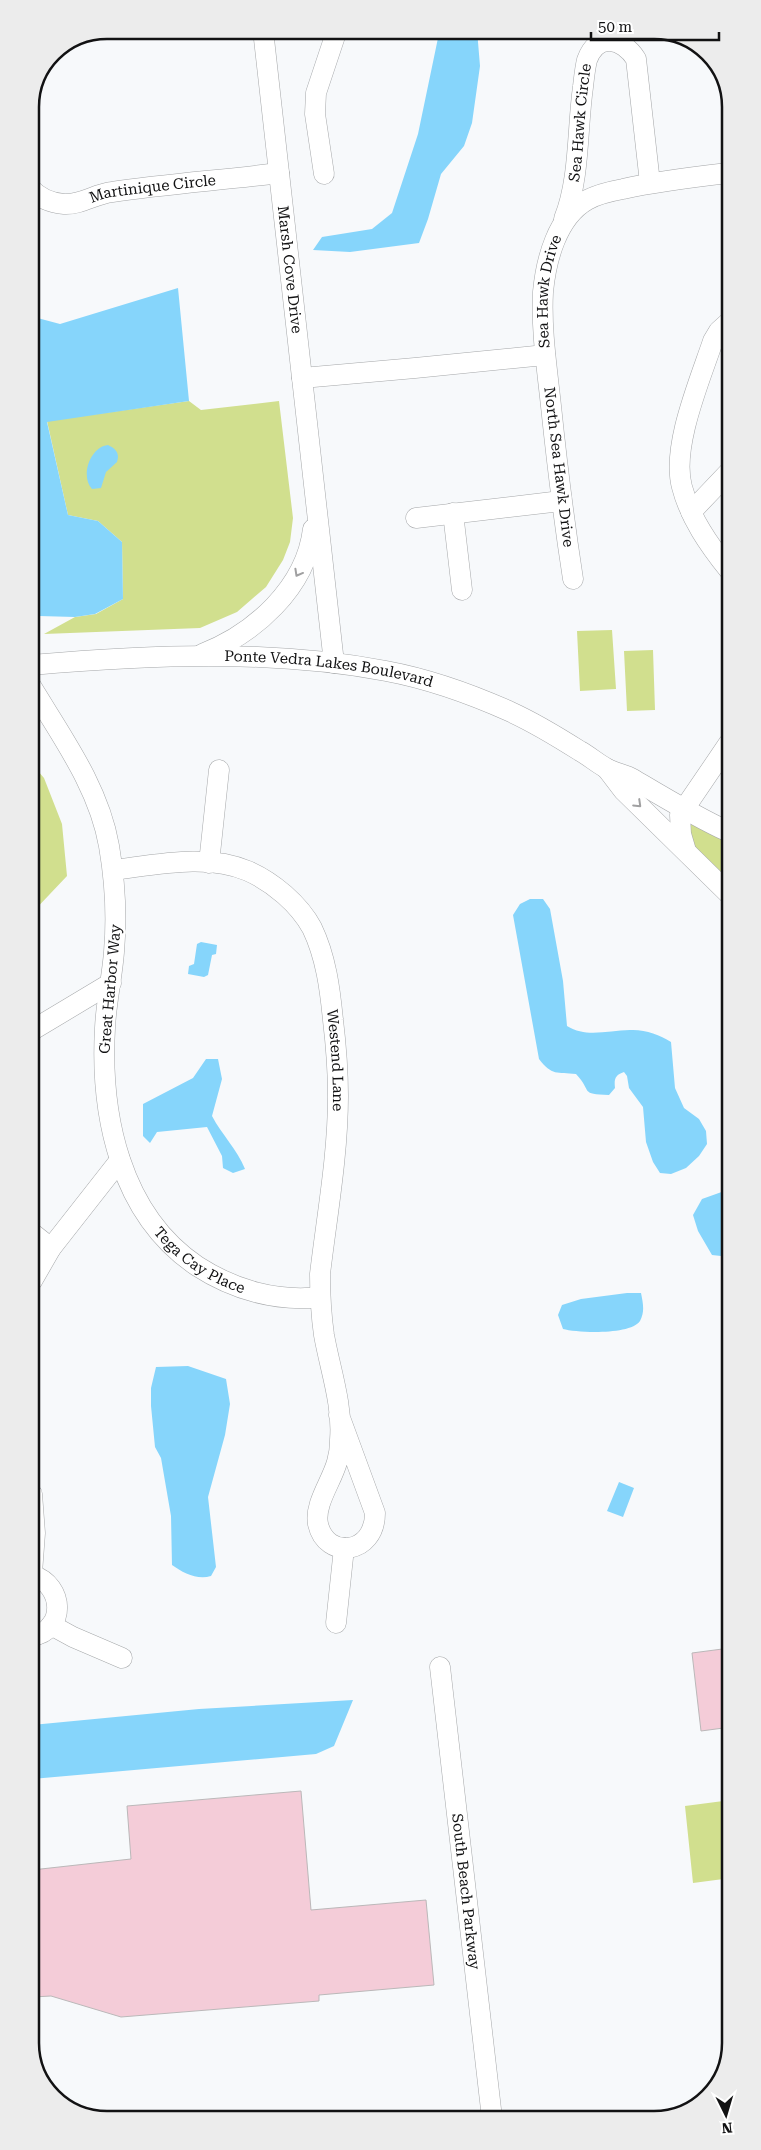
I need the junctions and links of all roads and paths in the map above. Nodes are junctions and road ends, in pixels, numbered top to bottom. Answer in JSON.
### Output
{"nodes":[{"id":1,"x":265,"y":39,"type":"edge"},
{"id":2,"x":334,"y":39,"type":"edge"},
{"id":3,"x":279,"y":173,"type":"junction"},
{"id":4,"x":324,"y":174,"type":"dead end"},
{"id":5,"x":722,"y":174,"type":"edge"},
{"id":6,"x":650,"y":183,"type":"junction"},
{"id":7,"x":39,"y":195,"type":"edge"},
{"id":8,"x":562,"y":225,"type":"junction"},
{"id":9,"x":722,"y":328,"type":"edge"},
{"id":10,"x":545,"y":354,"type":"junction"},
{"id":11,"x":302,"y":378,"type":"junction"},
{"id":12,"x":722,"y":479,"type":"edge"},
{"id":13,"x":561,"y":500,"type":"junction"},
{"id":14,"x":316,"y":510,"type":"junction"},
{"id":15,"x":691,"y":512,"type":"junction"},
{"id":16,"x":453,"y":513,"type":"junction"},
{"id":17,"x":416,"y":518,"type":"dead end"},
{"id":18,"x":722,"y":561,"type":"edge"},
{"id":19,"x":573,"y":579,"type":"dead end"},
{"id":20,"x":462,"y":590,"type":"dead end"},
{"id":21,"x":194,"y":657,"type":"junction"},
{"id":22,"x":334,"y":663,"type":"junction"},
{"id":23,"x":39,"y":664,"type":"edge"},
{"id":24,"x":39,"y":699,"type":"edge"},
{"id":25,"x":722,"y":753,"type":"edge"},
{"id":26,"x":606,"y":768,"type":"junction"},
{"id":27,"x":219,"y":770,"type":"dead end"},
{"id":28,"x":683,"y":809,"type":"junction"},
{"id":29,"x":722,"y":828,"type":"edge"},
{"id":30,"x":686,"y":851,"type":"junction"},
{"id":31,"x":209,"y":863,"type":"junction"},
{"id":32,"x":113,"y":870,"type":"junction"},
{"id":33,"x":722,"y":887,"type":"edge"},
{"id":34,"x":110,"y":983,"type":"junction"},
{"id":35,"x":39,"y":1026,"type":"edge"},
{"id":36,"x":120,"y":1160,"type":"junction"},
{"id":37,"x":39,"y":1239,"type":"edge"},
{"id":38,"x":51,"y":1248,"type":"junction"},
{"id":39,"x":39,"y":1269,"type":"edge"},
{"id":40,"x":320,"y":1297,"type":"junction"},
{"id":41,"x":340,"y":1415,"type":"junction"},
{"id":42,"x":344,"y":1548,"type":"junction"},
{"id":43,"x":39,"y":1578,"type":"edge"},
{"id":44,"x":336,"y":1622,"type":"dead end"},
{"id":45,"x":51,"y":1625,"type":"junction"},
{"id":46,"x":39,"y":1633,"type":"edge"},
{"id":47,"x":122,"y":1658,"type":"dead end"},
{"id":48,"x":440,"y":1666,"type":"dead end"},
{"id":49,"x":491,"y":2111,"type":"edge"}],
"edges":[{"from":1,"to":3,"type":"street","name":"Marsh Cove Drive"},
{"from":2,"to":4,"type":"street"},
{"from":3,"to":7,"type":"street","name":"Martinique Circle"},
{"from":3,"to":11,"type":"street","name":"Marsh Cove Drive"},
{"from":5,"to":6,"type":"street","name":"Sea Hawk Drive"},
{"from":6,"to":8,"type":"street","name":"Sea Hawk Drive"},
{"from":6,"to":8,"type":"street","name":"Sea Hawk Circle"},
{"from":8,"to":10,"type":"street","name":"Sea Hawk Drive"},
{"from":9,"to":15,"type":"street"},
{"from":10,"to":11,"type":"street","name":"Sea Hawk Drive"},
{"from":10,"to":13,"type":"street","name":"North Sea Hawk Drive"},
{"from":11,"to":14,"type":"street","name":"Marsh Cove Drive"},
{"from":12,"to":15,"type":"street"},
{"from":13,"to":16,"type":"street"},
{"from":13,"to":19,"type":"street","name":"North Sea Hawk Drive"},
{"from":14,"to":21,"type":"street","name":"Marsh Cove Drive","one_way":true},
{"from":14,"to":22,"type":"street","name":"Marsh Cove Drive"},
{"from":15,"to":18,"type":"street"},
{"from":16,"to":17,"type":"street"},
{"from":16,"to":20,"type":"street"},
{"from":21,"to":22,"type":"street","name":"Ponte Vedra Lakes Boulevard"},
{"from":21,"to":23,"type":"street","name":"Ponte Vedra Lakes Boulevard"},
{"from":22,"to":26,"type":"street","name":"Ponte Vedra Lakes Boulevard"},
{"from":24,"to":32,"type":"street","name":"Great Harbor Way"},
{"from":25,"to":28,"type":"street"},
{"from":26,"to":28,"type":"street","name":"Ponte Vedra Lakes Boulevard"},
{"from":26,"to":30,"type":"street","name":"Ponte Vedra Lakes Boulevard","one_way":true},
{"from":27,"to":31,"type":"street"},
{"from":28,"to":29,"type":"street","name":"Ponte Vedra Lakes Boulevard"},
{"from":28,"to":30,"type":"street"},
{"from":30,"to":33,"type":"street","name":"Ponte Vedra Lakes Boulevard"},
{"from":31,"to":32,"type":"street","name":"Westend Lane"},
{"from":31,"to":40,"type":"street","name":"Westend Lane"},
{"from":32,"to":34,"type":"street","name":"Great Harbor Way"},
{"from":34,"to":35,"type":"street"},
{"from":34,"to":36,"type":"street","name":"Great Harbor Way"},
{"from":36,"to":38,"type":"street"},
{"from":36,"to":40,"type":"street","name":"Tega Cay Place"},
{"from":37,"to":38,"type":"street"},
{"from":38,"to":39,"type":"street"},
{"from":40,"to":41,"type":"street","name":"Westend Lane"},
{"from":41,"to":42,"type":"street"},
{"from":41,"to":42,"type":"street"},
{"from":42,"to":44,"type":"street"},
{"from":43,"to":45,"type":"street"},
{"from":45,"to":46,"type":"street"},
{"from":45,"to":47,"type":"street"},
{"from":48,"to":49,"type":"street","name":"South Beach Parkway"}]}
